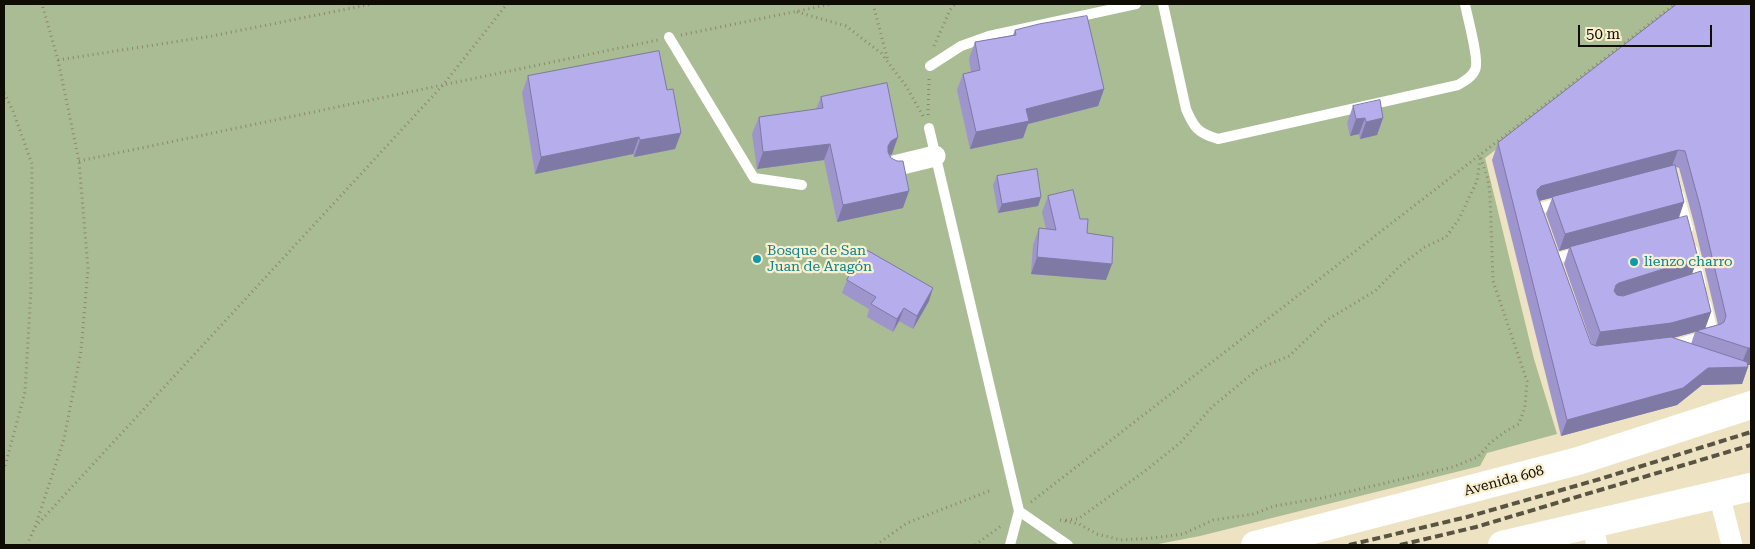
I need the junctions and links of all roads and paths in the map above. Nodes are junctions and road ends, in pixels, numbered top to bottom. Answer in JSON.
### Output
{"nodes":[{"id":1,"x":42,"y":4,"type":"edge"},
{"id":2,"x":372,"y":4,"type":"edge"},
{"id":3,"x":506,"y":4,"type":"edge"},
{"id":4,"x":832,"y":4,"type":"edge"},
{"id":5,"x":873,"y":4,"type":"edge"},
{"id":6,"x":1136,"y":4,"type":"edge"},
{"id":7,"x":1163,"y":4,"type":"edge"},
{"id":8,"x":1465,"y":4,"type":"edge"},
{"id":9,"x":1675,"y":4,"type":"edge"},
{"id":10,"x":795,"y":12,"type":"junction"},
{"id":11,"x":669,"y":37,"type":"junction"},
{"id":12,"x":58,"y":60,"type":"junction"},
{"id":13,"x":889,"y":64,"type":"junction"},
{"id":14,"x":930,"y":66,"type":"dead end"},
{"id":15,"x":444,"y":85,"type":"junction"},
{"id":16,"x":4,"y":93,"type":"edge"},
{"id":17,"x":929,"y":128,"type":"joint"},
{"id":18,"x":935,"y":156,"type":"junction"},
{"id":19,"x":1480,"y":156,"type":"junction"},
{"id":20,"x":79,"y":161,"type":"junction"},
{"id":21,"x":894,"y":166,"type":"edge"},
{"id":22,"x":1676,"y":181,"type":"edge"},
{"id":23,"x":802,"y":185,"type":"dead end"},
{"id":24,"x":1573,"y":199,"type":"edge"},
{"id":25,"x":1542,"y":226,"type":"edge"},
{"id":26,"x":1592,"y":249,"type":"edge"},
{"id":27,"x":1554,"y":259,"type":"edge"},
{"id":28,"x":1684,"y":353,"type":"edge"},
{"id":29,"x":1751,"y":405,"type":"edge"},
{"id":30,"x":4,"y":470,"type":"edge"},
{"id":31,"x":1751,"y":487,"type":"edge"},
{"id":32,"x":989,"y":491,"type":"dead end"},
{"id":33,"x":1719,"y":494,"type":"junction"},
{"id":34,"x":1019,"y":511,"type":"junction"},
{"id":35,"x":35,"y":527,"type":"junction"},
{"id":36,"x":1594,"y":535,"type":"edge"},
{"id":37,"x":27,"y":545,"type":"edge"},
{"id":38,"x":876,"y":545,"type":"edge"},
{"id":39,"x":975,"y":545,"type":"edge"},
{"id":40,"x":1010,"y":545,"type":"edge"},
{"id":41,"x":1068,"y":545,"type":"edge"},
{"id":42,"x":1255,"y":545,"type":"edge"},
{"id":43,"x":1502,"y":545,"type":"edge"},
{"id":44,"x":1732,"y":545,"type":"edge"}],
"edges":[{"from":1,"to":12,"type":"path"},
{"from":2,"to":12,"type":"path"},
{"from":3,"to":15,"type":"path"},
{"from":4,"to":10,"type":"path"},
{"from":5,"to":13,"type":"path"},
{"from":6,"to":14,"type":"lane"},
{"from":7,"to":8,"type":"lane"},
{"from":9,"to":19,"type":"path"},
{"from":10,"to":11,"type":"path"},
{"from":10,"to":13,"type":"path"},
{"from":11,"to":15,"type":"path"},
{"from":11,"to":23,"type":"lane"},
{"from":12,"to":20,"type":"path"},
{"from":13,"to":17,"type":"path"},
{"from":15,"to":20,"type":"path"},
{"from":15,"to":35,"type":"path"},
{"from":16,"to":30,"type":"path"},
{"from":17,"to":18,"type":"lane"},
{"from":18,"to":21,"type":"street"},
{"from":18,"to":34,"type":"lane"},
{"from":19,"to":19,"type":"path"},
{"from":19,"to":34,"type":"path"},
{"from":20,"to":35,"type":"path"},
{"from":22,"to":28,"type":"lane"},
{"from":24,"to":25,"type":"lane"},
{"from":26,"to":27,"type":"lane"},
{"from":29,"to":42,"type":"highway","name":"Avenida 608"},
{"from":31,"to":33,"type":"highway"},
{"from":32,"to":38,"type":"path"},
{"from":33,"to":36,"type":"highway"},
{"from":33,"to":44,"type":"street"},
{"from":34,"to":39,"type":"path"},
{"from":34,"to":40,"type":"lane"},
{"from":34,"to":41,"type":"lane"},
{"from":35,"to":37,"type":"path"},
{"from":36,"to":43,"type":"highway"}]}
